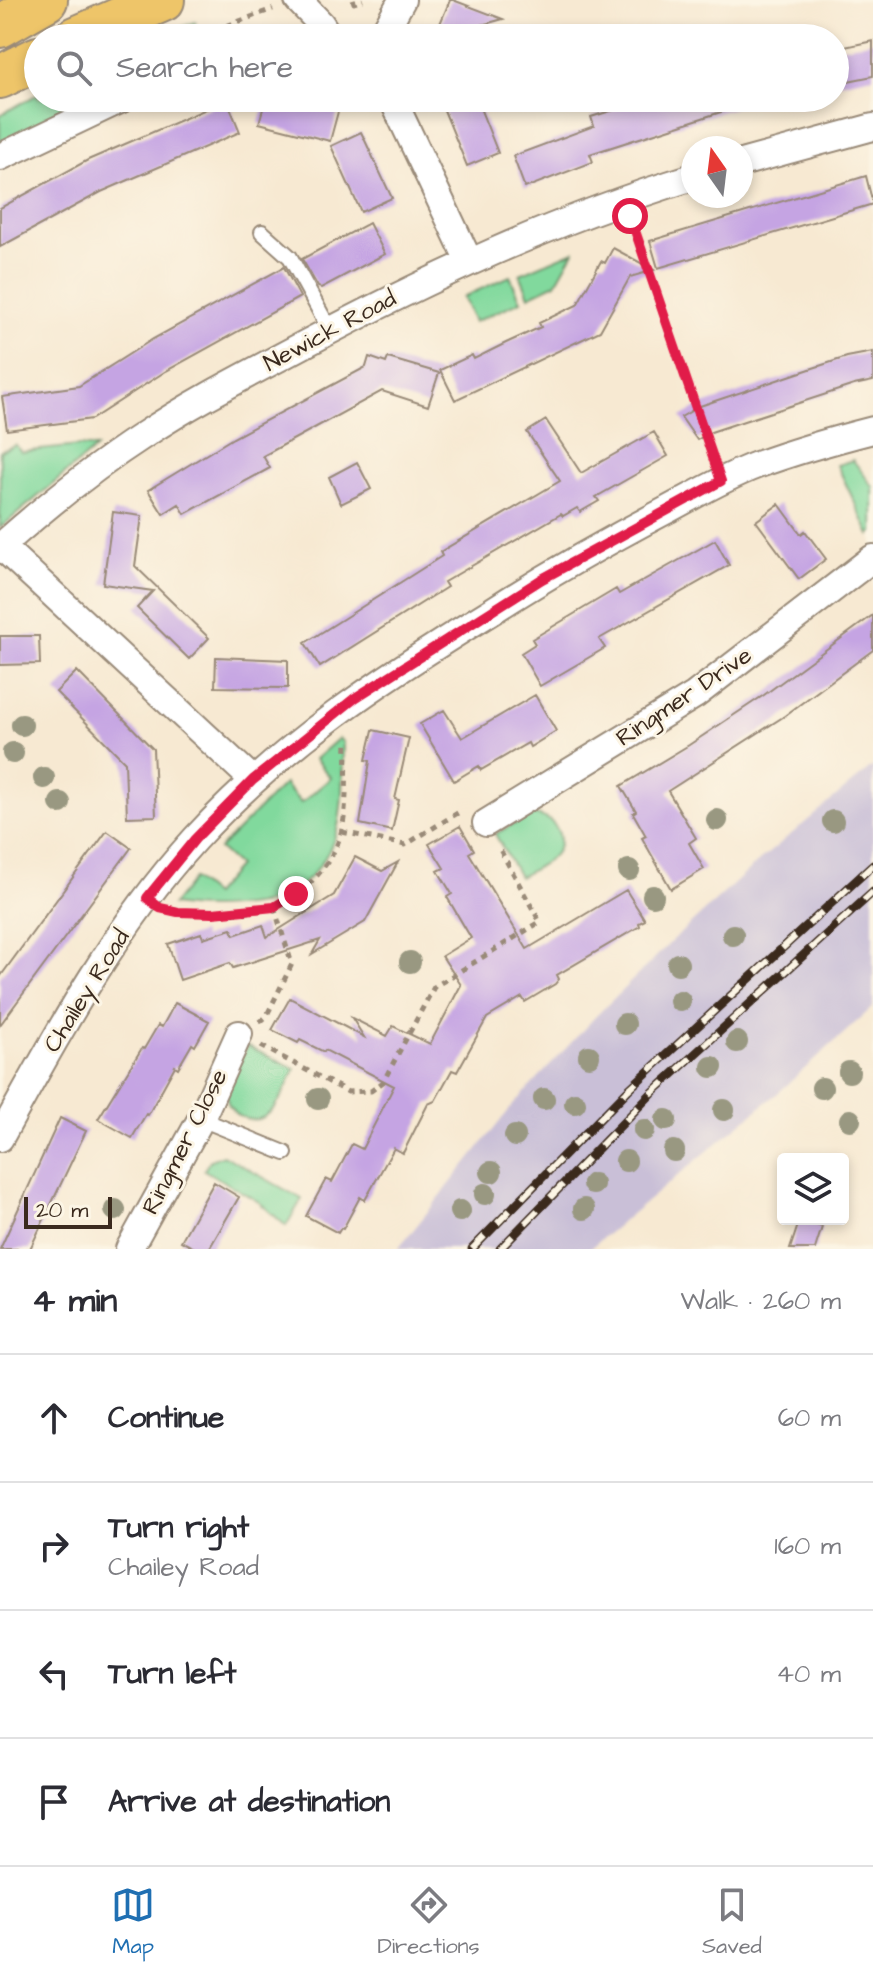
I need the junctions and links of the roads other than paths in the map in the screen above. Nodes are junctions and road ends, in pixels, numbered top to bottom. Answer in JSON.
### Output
{"nodes":[{"id":1,"x":46,"y":0,"type":"edge"},
{"id":2,"x":163,"y":0,"type":"edge"},
{"id":3,"x":402,"y":0,"type":"edge"},
{"id":4,"x":292,"y":3,"type":"edge"},
{"id":5,"x":324,"y":21,"type":"edge"},
{"id":6,"x":108,"y":24,"type":"edge"},
{"id":7,"x":389,"y":24,"type":"edge"},
{"id":8,"x":0,"y":26,"type":"edge"},
{"id":9,"x":24,"y":65,"type":"edge"},
{"id":10,"x":0,"y":77,"type":"edge"},
{"id":11,"x":95,"y":112,"type":"edge"},
{"id":12,"x":399,"y":112,"type":"edge"},
{"id":13,"x":873,"y":127,"type":"edge"},
{"id":14,"x":0,"y":157,"type":"edge"},
{"id":15,"x":753,"y":160,"type":"edge"},
{"id":16,"x":681,"y":181,"type":"edge"},
{"id":17,"x":262,"y":232,"type":"dead end"},
{"id":18,"x":469,"y":261,"type":"junction"},
{"id":19,"x":330,"y":330,"type":"junction"},
{"id":20,"x":873,"y":430,"type":"edge"},
{"id":21,"x":0,"y":546,"type":"edge"},
{"id":22,"x":873,"y":558,"type":"edge"},
{"id":23,"x":253,"y":780,"type":"junction"},
{"id":24,"x":486,"y":823,"type":"road end"},
{"id":25,"x":239,"y":1034,"type":"road end"},
{"id":26,"x":201,"y":1119,"type":"junction"},
{"id":27,"x":0,"y":1138,"type":"edge"},
{"id":28,"x":285,"y":1153,"type":"dead end"},
{"id":29,"x":129,"y":1249,"type":"edge"}],
"edges":[{"from":1,"to":8,"type":"main road"},
{"from":2,"to":6,"type":"main road"},
{"from":3,"to":7,"type":"street"},
{"from":4,"to":5,"type":"street"},
{"from":9,"to":10,"type":"main road"},
{"from":11,"to":14,"type":"street"},
{"from":12,"to":18,"type":"street"},
{"from":13,"to":15,"type":"street"},
{"from":16,"to":18,"type":"street","name":"Newick Road"},
{"from":17,"to":19,"type":"lane"},
{"from":18,"to":19,"type":"street","name":"Newick Road"},
{"from":19,"to":21,"type":"street","name":"Newick Road"},
{"from":20,"to":23,"type":"street","name":"Chailey Road"},
{"from":21,"to":23,"type":"street","name":"Newick Road"},
{"from":22,"to":24,"type":"street","name":"Ringmer Drive"},
{"from":23,"to":27,"type":"street","name":"Chailey Road"},
{"from":25,"to":26,"type":"street","name":"Ringmer Close"},
{"from":26,"to":28,"type":"lane"},
{"from":26,"to":29,"type":"street","name":"Ringmer Close"}]}
